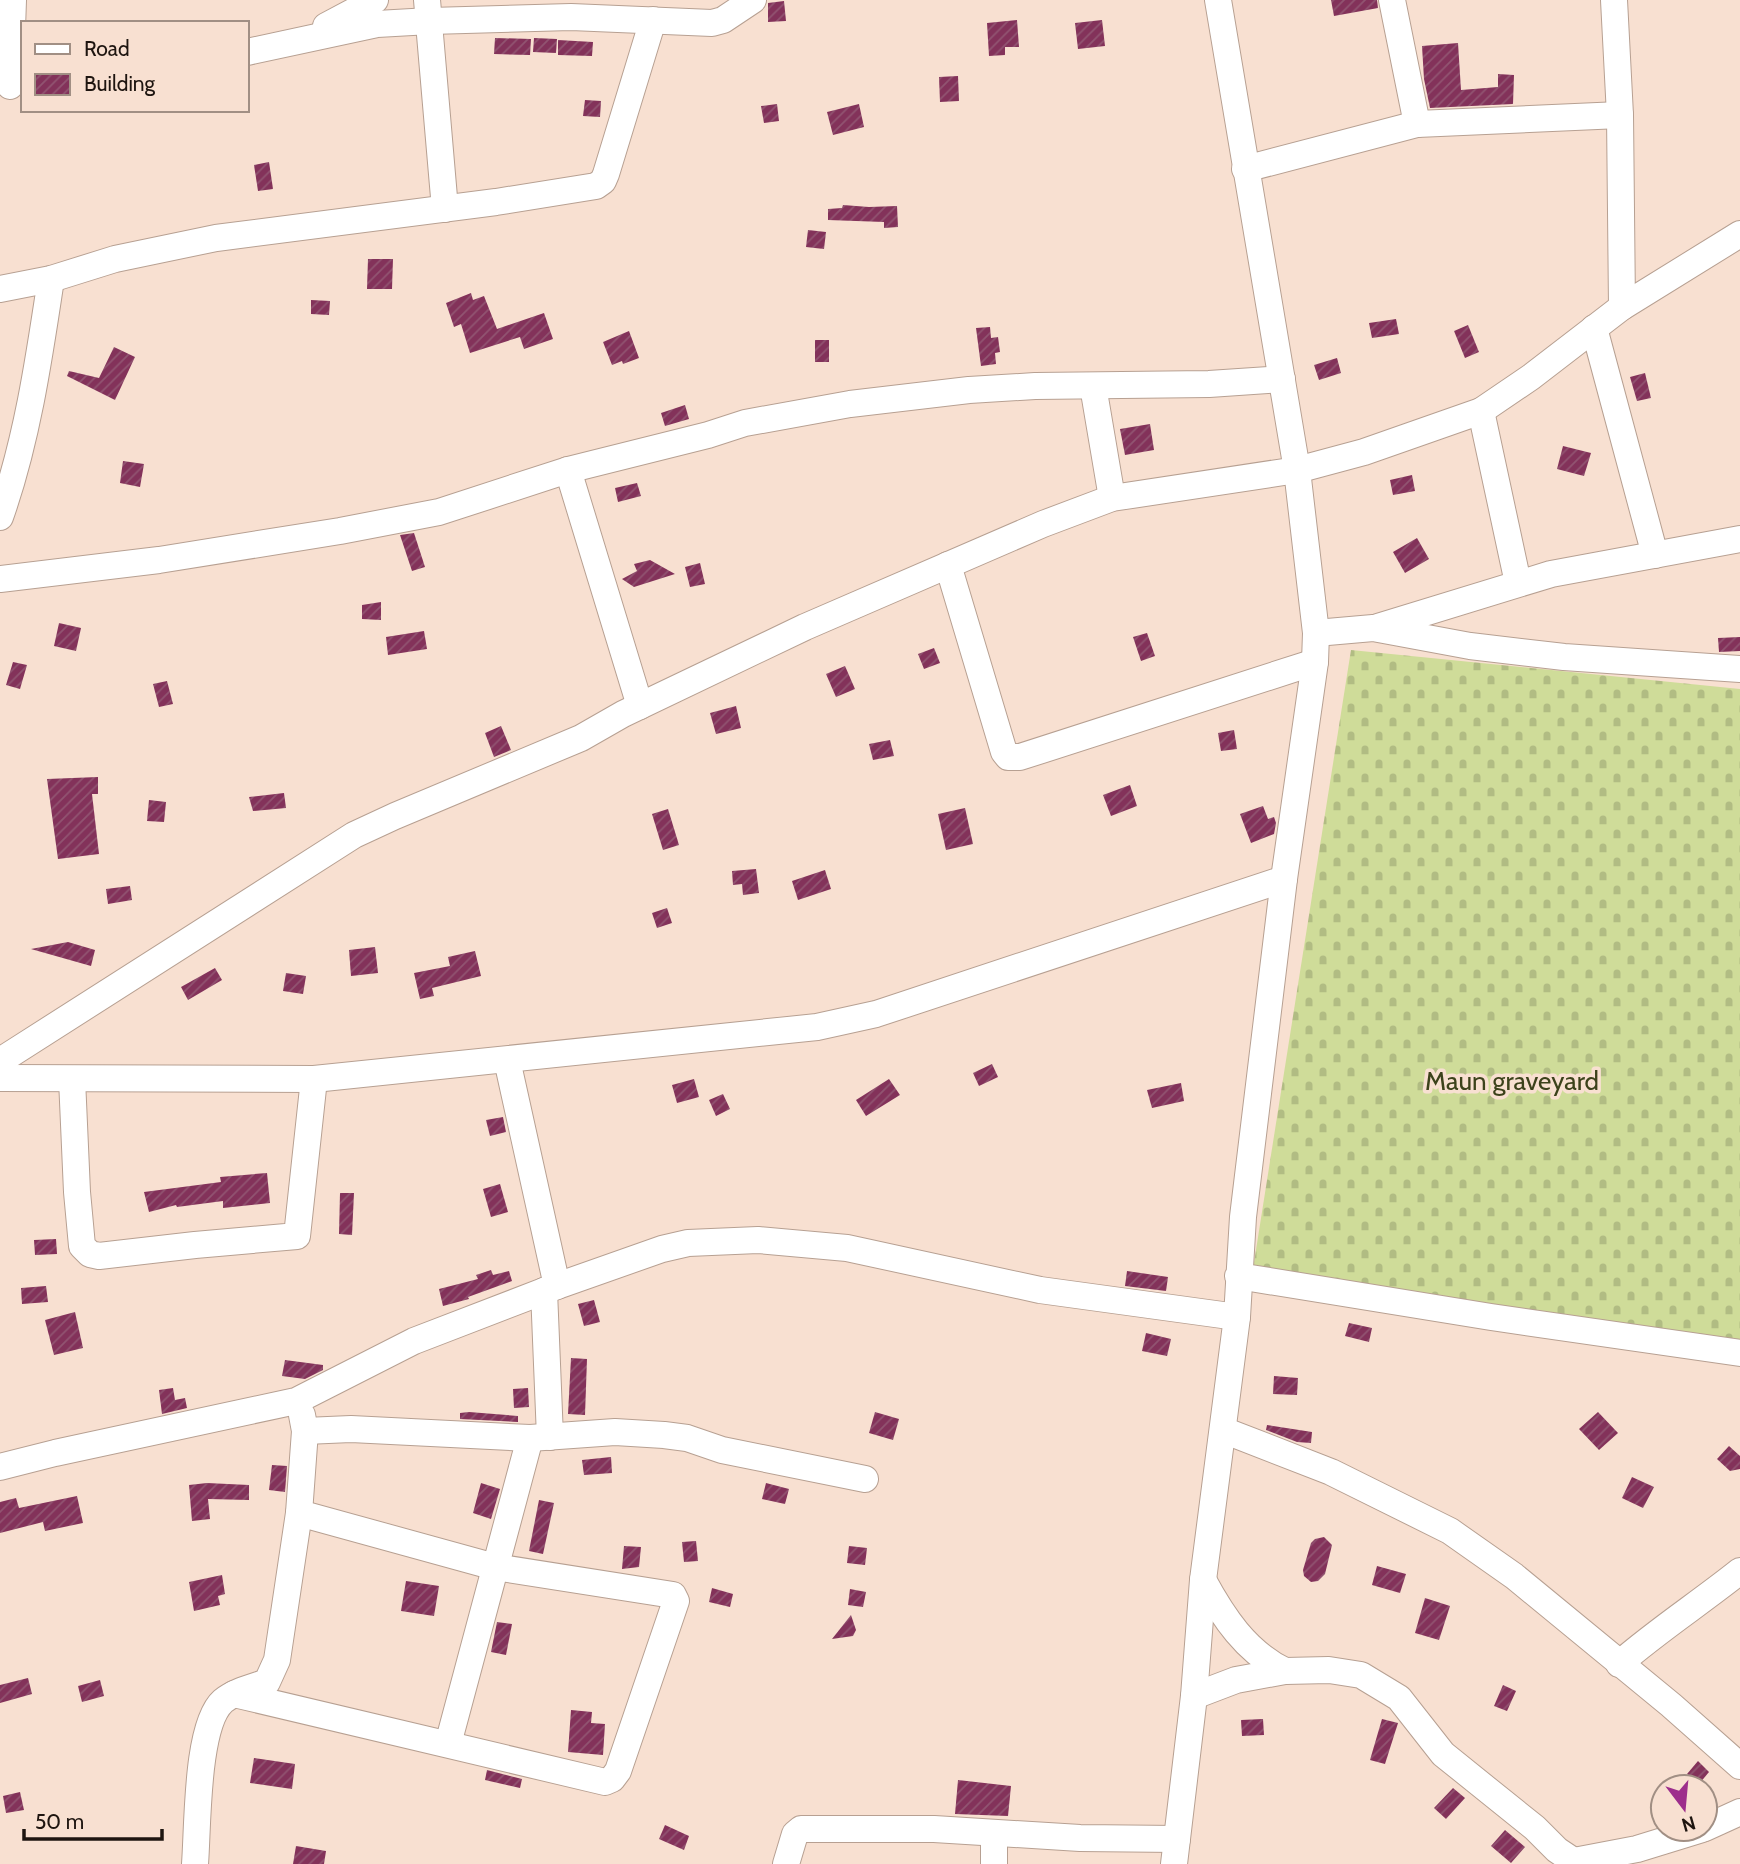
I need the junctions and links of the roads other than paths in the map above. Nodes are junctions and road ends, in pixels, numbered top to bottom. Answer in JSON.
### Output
{"nodes":[{"id":1,"x":13,"y":0,"type":"edge"},
{"id":2,"x":375,"y":0,"type":"edge"},
{"id":3,"x":753,"y":0,"type":"edge"},
{"id":4,"x":1218,"y":0,"type":"edge"},
{"id":5,"x":1392,"y":0,"type":"edge"},
{"id":6,"x":1614,"y":0,"type":"edge"},
{"id":7,"x":568,"y":8,"type":"edge"},
{"id":8,"x":428,"y":10,"type":"edge"},
{"id":9,"x":653,"y":20,"type":"junction"},
{"id":10,"x":297,"y":41,"type":"junction"},
{"id":11,"x":248,"y":52,"type":"edge"},
{"id":12,"x":11,"y":86,"type":"edge"},
{"id":13,"x":1620,"y":115,"type":"junction"},
{"id":14,"x":1417,"y":124,"type":"junction"},
{"id":15,"x":1245,"y":169,"type":"junction"},
{"id":16,"x":445,"y":209,"type":"junction"},
{"id":17,"x":1740,"y":234,"type":"edge"},
{"id":18,"x":51,"y":279,"type":"junction"},
{"id":19,"x":0,"y":289,"type":"edge"},
{"id":20,"x":1622,"y":307,"type":"junction"},
{"id":21,"x":1594,"y":327,"type":"junction"},
{"id":22,"x":1282,"y":379,"type":"junction"},
{"id":23,"x":1093,"y":386,"type":"junction"},
{"id":24,"x":1481,"y":411,"type":"junction"},
{"id":25,"x":568,"y":470,"type":"junction"},
{"id":26,"x":1297,"y":470,"type":"junction"},
{"id":27,"x":1112,"y":498,"type":"junction"},
{"id":28,"x":0,"y":517,"type":"edge"},
{"id":29,"x":1740,"y":539,"type":"edge"},
{"id":30,"x":1655,"y":555,"type":"junction"},
{"id":31,"x":948,"y":565,"type":"junction"},
{"id":32,"x":0,"y":579,"type":"edge"},
{"id":33,"x":1518,"y":583,"type":"junction"},
{"id":34,"x":1373,"y":628,"type":"junction"},
{"id":35,"x":1316,"y":633,"type":"junction"},
{"id":36,"x":1315,"y":662,"type":"junction"},
{"id":37,"x":1740,"y":670,"type":"edge"},
{"id":38,"x":640,"y":706,"type":"junction"},
{"id":39,"x":1284,"y":879,"type":"junction"},
{"id":40,"x":507,"y":1060,"type":"junction"},
{"id":41,"x":0,"y":1061,"type":"edge"},
{"id":42,"x":0,"y":1078,"type":"edge"},
{"id":43,"x":72,"y":1079,"type":"junction"},
{"id":44,"x":314,"y":1079,"type":"junction"},
{"id":45,"x":1238,"y":1276,"type":"junction"},
{"id":46,"x":550,"y":1289,"type":"junction"},
{"id":47,"x":1237,"y":1317,"type":"junction"},
{"id":48,"x":1740,"y":1353,"type":"edge"},
{"id":49,"x":296,"y":1401,"type":"junction"},
{"id":50,"x":305,"y":1430,"type":"junction"},
{"id":51,"x":1223,"y":1430,"type":"junction"},
{"id":52,"x":540,"y":1438,"type":"junction"},
{"id":53,"x":0,"y":1467,"type":"edge"},
{"id":54,"x":865,"y":1479,"type":"dead end"},
{"id":55,"x":299,"y":1513,"type":"junction"},
{"id":56,"x":495,"y":1567,"type":"junction"},
{"id":57,"x":1740,"y":1571,"type":"edge"},
{"id":58,"x":1203,"y":1580,"type":"junction"},
{"id":59,"x":1619,"y":1664,"type":"junction"},
{"id":60,"x":1285,"y":1671,"type":"junction"},
{"id":61,"x":234,"y":1694,"type":"junction"},
{"id":62,"x":1194,"y":1696,"type":"junction"},
{"id":63,"x":448,"y":1744,"type":"junction"},
{"id":64,"x":1740,"y":1766,"type":"edge"},
{"id":65,"x":1740,"y":1812,"type":"edge"},
{"id":66,"x":1719,"y":1821,"type":"edge"},
{"id":67,"x":994,"y":1833,"type":"junction"},
{"id":68,"x":1656,"y":1843,"type":"edge"},
{"id":69,"x":1176,"y":1852,"type":"edge"},
{"id":70,"x":1564,"y":1860,"type":"edge"},
{"id":71,"x":195,"y":1864,"type":"edge"},
{"id":72,"x":786,"y":1864,"type":"edge"},
{"id":73,"x":994,"y":1864,"type":"edge"}],
"edges":[{"from":1,"to":12,"type":"street"},
{"from":2,"to":10,"type":"street"},
{"from":3,"to":9,"type":"street"},
{"from":4,"to":15,"type":"street"},
{"from":5,"to":14,"type":"street"},
{"from":6,"to":13,"type":"street"},
{"from":7,"to":8,"type":"street"},
{"from":7,"to":9,"type":"street"},
{"from":8,"to":10,"type":"street"},
{"from":8,"to":16,"type":"street"},
{"from":9,"to":16,"type":"street"},
{"from":10,"to":11,"type":"street"},
{"from":13,"to":14,"type":"street"},
{"from":13,"to":20,"type":"street"},
{"from":14,"to":15,"type":"street"},
{"from":15,"to":22,"type":"street"},
{"from":16,"to":18,"type":"street"},
{"from":17,"to":20,"type":"street"},
{"from":18,"to":19,"type":"street"},
{"from":18,"to":28,"type":"street"},
{"from":20,"to":21,"type":"street"},
{"from":21,"to":24,"type":"street"},
{"from":21,"to":30,"type":"street"},
{"from":22,"to":23,"type":"street"},
{"from":22,"to":26,"type":"street"},
{"from":23,"to":25,"type":"street"},
{"from":23,"to":27,"type":"street"},
{"from":24,"to":26,"type":"street"},
{"from":24,"to":33,"type":"street"},
{"from":25,"to":32,"type":"street"},
{"from":25,"to":38,"type":"street"},
{"from":26,"to":27,"type":"street"},
{"from":26,"to":35,"type":"street"},
{"from":27,"to":31,"type":"street"},
{"from":29,"to":30,"type":"street"},
{"from":30,"to":33,"type":"street"},
{"from":31,"to":36,"type":"street"},
{"from":31,"to":38,"type":"street"},
{"from":33,"to":34,"type":"street"},
{"from":34,"to":35,"type":"street"},
{"from":34,"to":37,"type":"street"},
{"from":35,"to":36,"type":"street"},
{"from":36,"to":39,"type":"street"},
{"from":38,"to":41,"type":"street"},
{"from":39,"to":40,"type":"street"},
{"from":39,"to":45,"type":"street"},
{"from":40,"to":44,"type":"street"},
{"from":40,"to":46,"type":"street"},
{"from":42,"to":43,"type":"street"},
{"from":43,"to":44,"type":"street"},
{"from":43,"to":44,"type":"street"},
{"from":45,"to":47,"type":"street"},
{"from":45,"to":48,"type":"street"},
{"from":46,"to":47,"type":"street"},
{"from":46,"to":49,"type":"street"},
{"from":46,"to":52,"type":"street"},
{"from":47,"to":51,"type":"street"},
{"from":49,"to":50,"type":"street"},
{"from":49,"to":53,"type":"street"},
{"from":50,"to":52,"type":"street"},
{"from":50,"to":55,"type":"street"},
{"from":51,"to":58,"type":"street"},
{"from":51,"to":59,"type":"street"},
{"from":52,"to":54,"type":"street"},
{"from":52,"to":56,"type":"street"},
{"from":55,"to":56,"type":"street"},
{"from":55,"to":61,"type":"street"},
{"from":56,"to":63,"type":"street"},
{"from":56,"to":63,"type":"street"},
{"from":57,"to":59,"type":"street"},
{"from":58,"to":60,"type":"street"},
{"from":58,"to":62,"type":"street"},
{"from":59,"to":64,"type":"street"},
{"from":60,"to":62,"type":"street"},
{"from":60,"to":70,"type":"street"},
{"from":61,"to":63,"type":"street"},
{"from":61,"to":71,"type":"street"},
{"from":62,"to":69,"type":"street"},
{"from":65,"to":66,"type":"street"},
{"from":67,"to":69,"type":"street"},
{"from":67,"to":72,"type":"street"},
{"from":67,"to":73,"type":"street"},
{"from":68,"to":70,"type":"street"}]}
